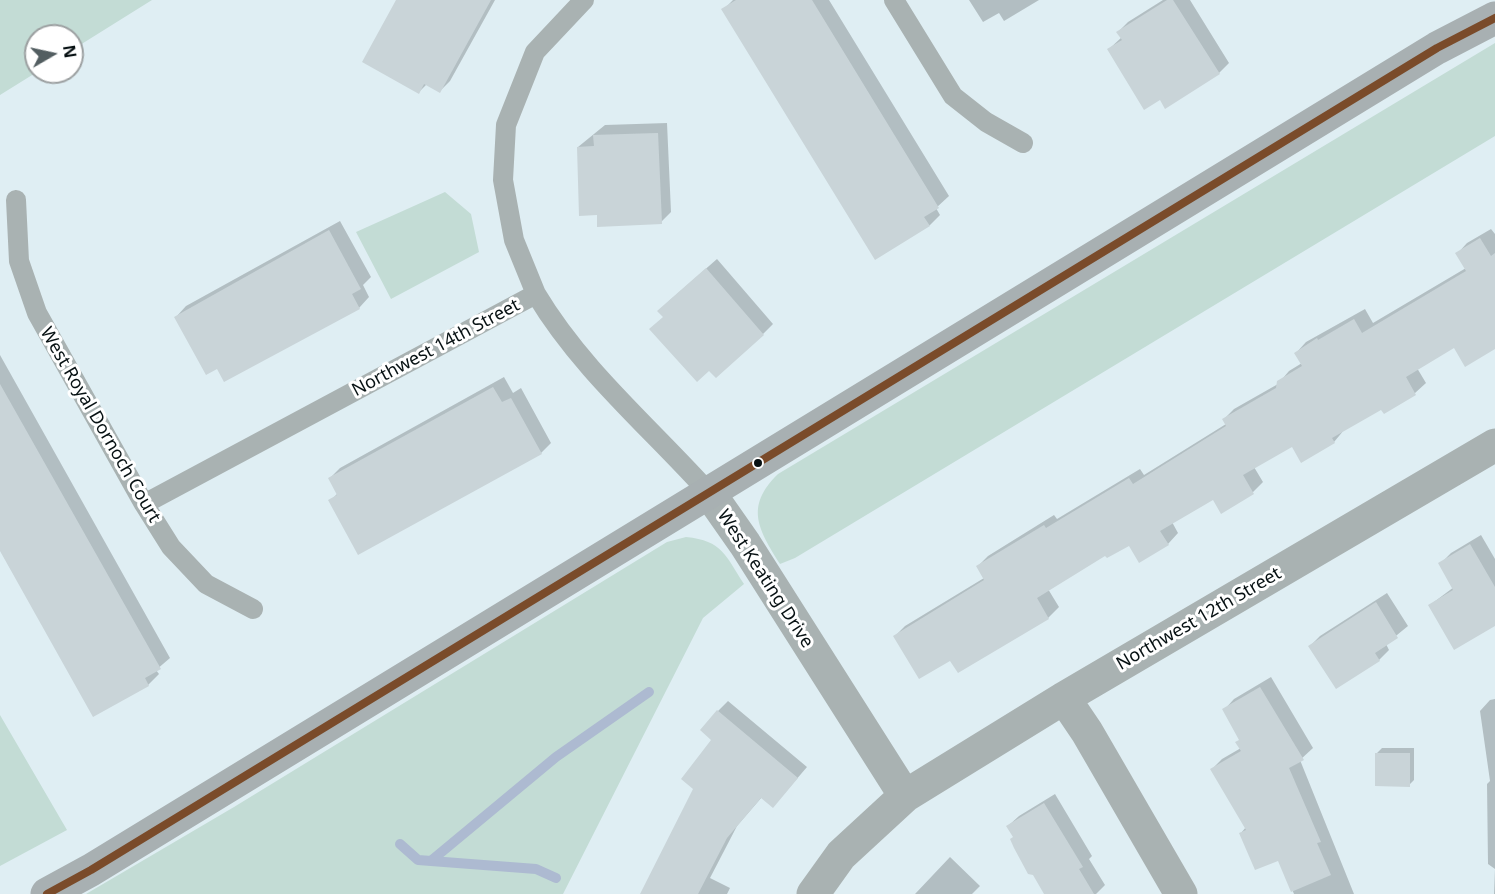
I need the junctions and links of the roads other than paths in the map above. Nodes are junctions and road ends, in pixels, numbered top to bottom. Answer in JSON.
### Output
{"nodes":[{"id":1,"x":584,"y":0,"type":"edge"},
{"id":2,"x":894,"y":0,"type":"edge"},
{"id":3,"x":1495,"y":18,"type":"edge"},
{"id":4,"x":1023,"y":143,"type":"dead end"},
{"id":5,"x":16,"y":200,"type":"dead end"},
{"id":6,"x":536,"y":294,"type":"junction"},
{"id":7,"x":1495,"y":445,"type":"edge"},
{"id":8,"x":710,"y":494,"type":"junction"},
{"id":9,"x":144,"y":504,"type":"junction"},
{"id":10,"x":253,"y":609,"type":"dead end"},
{"id":11,"x":1064,"y":698,"type":"junction"},
{"id":12,"x":905,"y":796,"type":"junction"},
{"id":13,"x":47,"y":894,"type":"edge"},
{"id":14,"x":813,"y":894,"type":"edge"},
{"id":15,"x":1181,"y":894,"type":"edge"}],
"edges":[{"from":1,"to":6,"type":"lane","name":"Northwest 14th Street"},
{"from":2,"to":4,"type":"lane"},
{"from":3,"to":8,"type":"main road"},
{"from":5,"to":9,"type":"lane","name":"West Royal Dornoch Court"},
{"from":6,"to":8,"type":"lane","name":"West Keating Drive"},
{"from":6,"to":9,"type":"lane","name":"Northwest 14th Street"},
{"from":7,"to":11,"type":"street","name":"Northwest 12th Street"},
{"from":8,"to":12,"type":"street","name":"West Keating Drive"},
{"from":8,"to":13,"type":"main road"},
{"from":9,"to":10,"type":"lane","name":"West Royal Dornoch Court"},
{"from":11,"to":12,"type":"street","name":"Northwest 12th Street"},
{"from":11,"to":15,"type":"street"},
{"from":12,"to":14,"type":"street","name":"Northwest 12th Street"}]}
